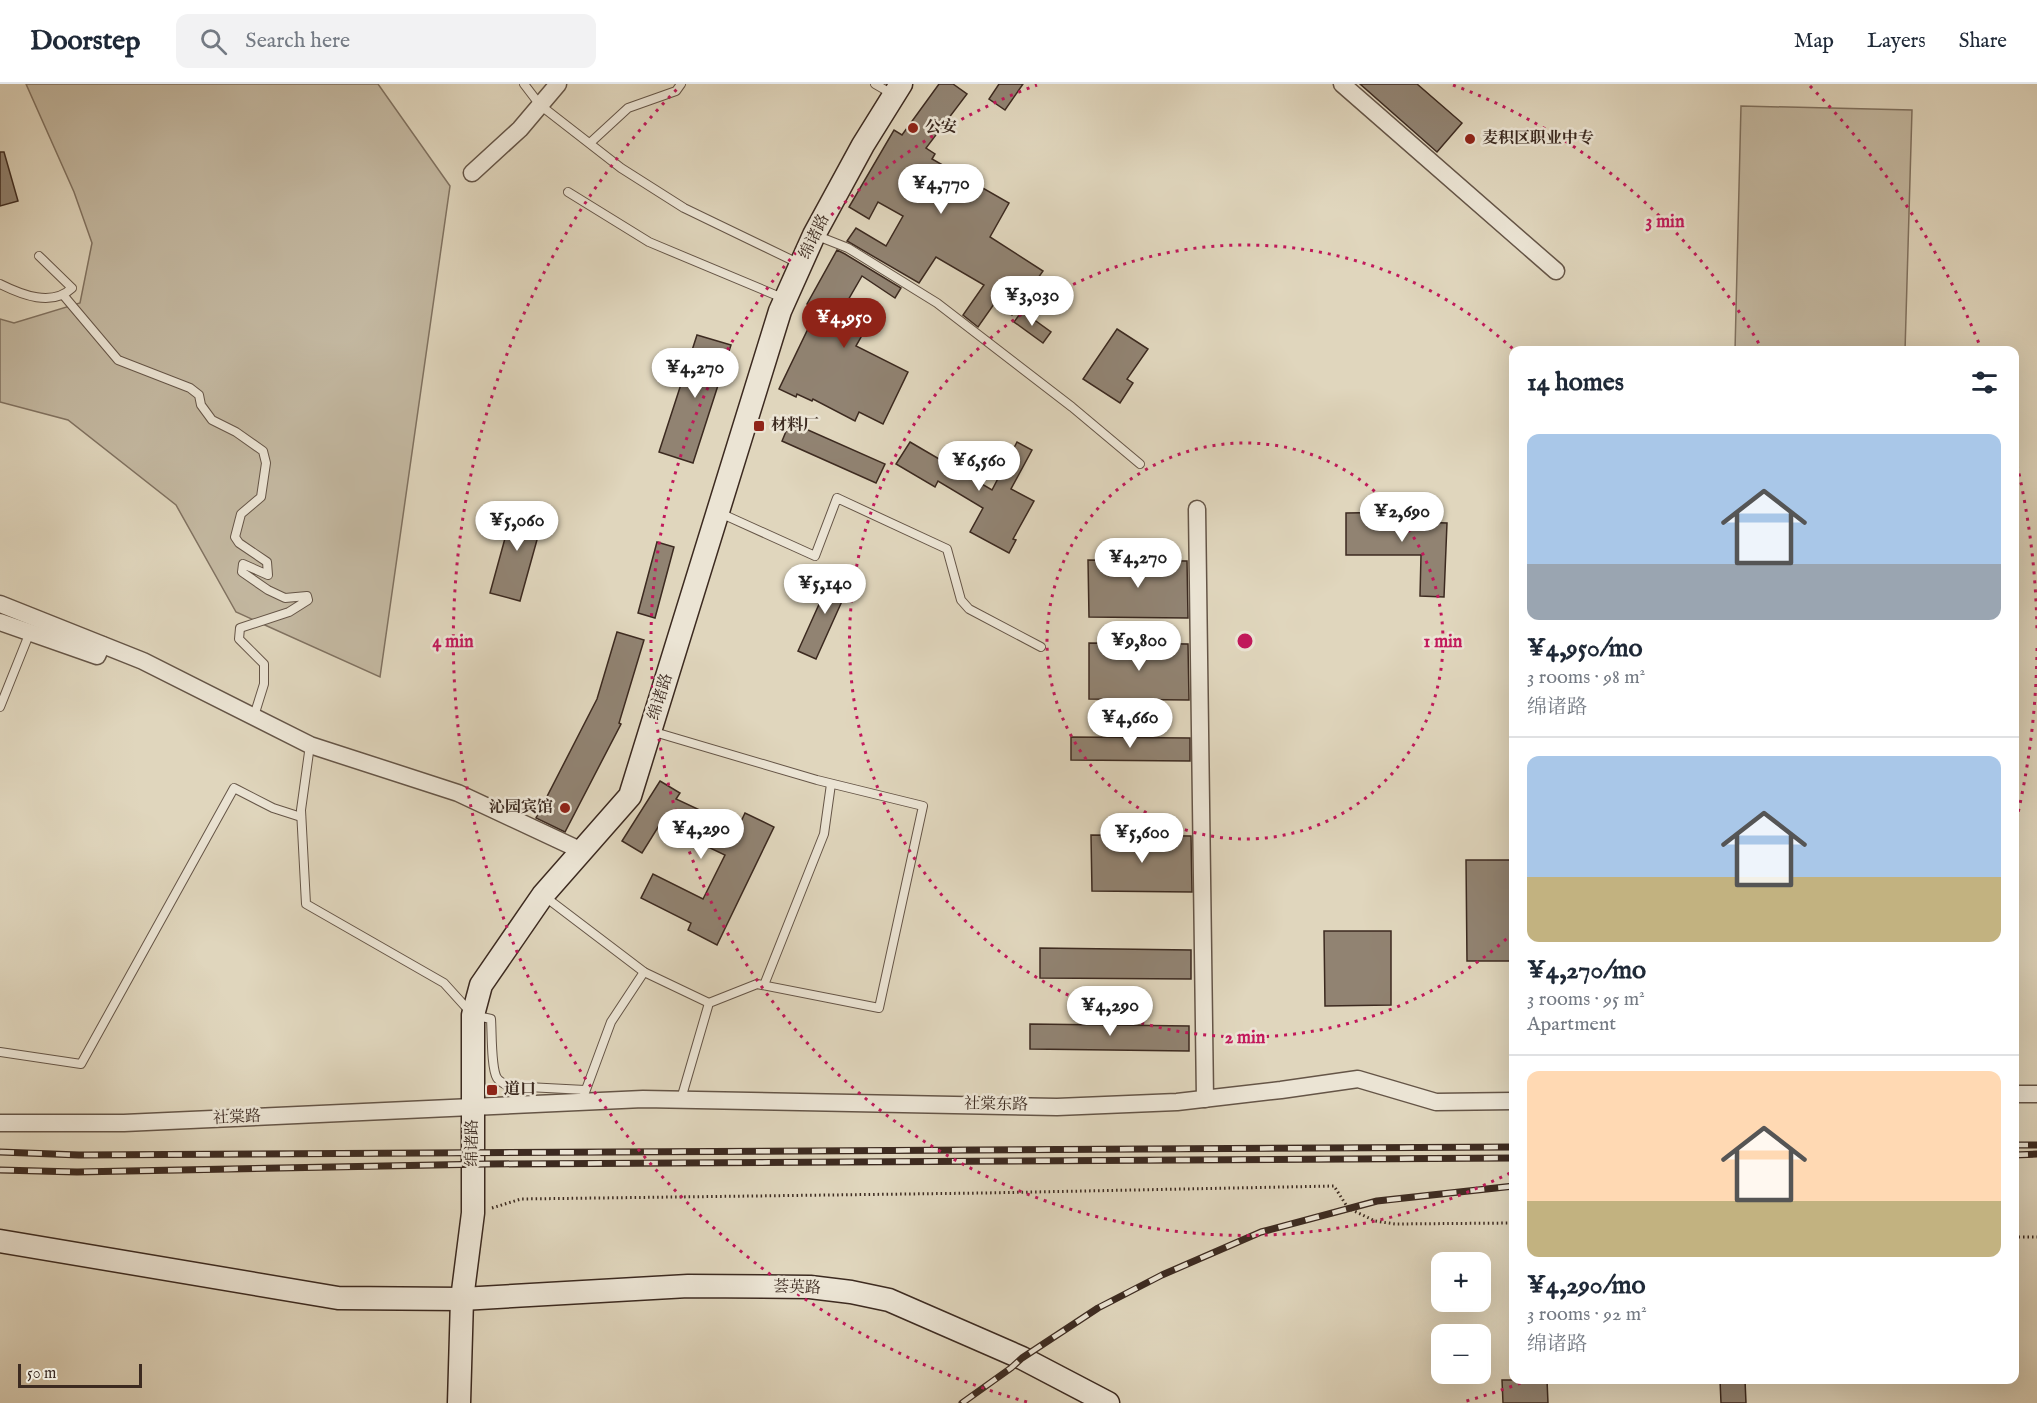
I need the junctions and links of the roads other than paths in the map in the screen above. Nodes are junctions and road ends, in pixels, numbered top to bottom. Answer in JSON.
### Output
{"nodes":[{"id":1,"x":524,"y":84,"type":"edge"},
{"id":2,"x":558,"y":84,"type":"edge"},
{"id":3,"x":681,"y":84,"type":"edge"},
{"id":4,"x":1342,"y":84,"type":"edge"},
{"id":5,"x":890,"y":88,"type":"edge"},
{"id":6,"x":540,"y":105,"type":"junction"},
{"id":7,"x":590,"y":144,"type":"junction"},
{"id":8,"x":472,"y":173,"type":"dead end"},
{"id":9,"x":568,"y":192,"type":"dead end"},
{"id":10,"x":814,"y":235,"type":"junction"},
{"id":11,"x":39,"y":256,"type":"dead end"},
{"id":12,"x":801,"y":264,"type":"junction"},
{"id":13,"x":1556,"y":271,"type":"dead end"},
{"id":14,"x":0,"y":284,"type":"edge"},
{"id":15,"x":64,"y":296,"type":"junction"},
{"id":16,"x":786,"y":299,"type":"junction"},
{"id":17,"x":1140,"y":464,"type":"dead end"},
{"id":18,"x":1197,"y":509,"type":"dead end"},
{"id":19,"x":718,"y":512,"type":"junction"},
{"id":20,"x":0,"y":604,"type":"edge"},
{"id":21,"x":0,"y":622,"type":"edge"},
{"id":22,"x":30,"y":632,"type":"junction"},
{"id":23,"x":102,"y":645,"type":"junction"},
{"id":24,"x":1041,"y":647,"type":"dead end"},
{"id":25,"x":0,"y":707,"type":"edge"},
{"id":26,"x":254,"y":716,"type":"junction"},
{"id":27,"x":650,"y":731,"type":"junction"},
{"id":28,"x":310,"y":745,"type":"junction"},
{"id":29,"x":831,"y":784,"type":"junction"},
{"id":30,"x":301,"y":817,"type":"junction"},
{"id":31,"x":582,"y":850,"type":"junction"},
{"id":32,"x":543,"y":895,"type":"junction"},
{"id":33,"x":644,"y":972,"type":"junction"},
{"id":34,"x":764,"y":985,"type":"junction"},
{"id":35,"x":709,"y":1003,"type":"junction"},
{"id":36,"x":473,"y":1015,"type":"junction"},
{"id":37,"x":0,"y":1052,"type":"edge"},
{"id":38,"x":2019,"y":1094,"type":"edge"},
{"id":39,"x":2037,"y":1094,"type":"edge"},
{"id":40,"x":584,"y":1096,"type":"junction"},
{"id":41,"x":1205,"y":1099,"type":"junction"},
{"id":42,"x":681,"y":1100,"type":"junction"},
{"id":43,"x":1509,"y":1101,"type":"edge"},
{"id":44,"x":473,"y":1106,"type":"junction"},
{"id":45,"x":0,"y":1123,"type":"edge"},
{"id":46,"x":0,"y":1241,"type":"edge"},
{"id":47,"x":462,"y":1299,"type":"junction"},
{"id":48,"x":459,"y":1403,"type":"edge"},
{"id":49,"x":1108,"y":1403,"type":"edge"}],
"edges":[{"from":1,"to":6,"type":"lane"},
{"from":2,"to":6,"type":"street"},
{"from":3,"to":7,"type":"lane"},
{"from":4,"to":13,"type":"street"},
{"from":5,"to":10,"type":"street","name":"绵诸路"},
{"from":6,"to":7,"type":"lane"},
{"from":6,"to":8,"type":"street"},
{"from":7,"to":12,"type":"lane"},
{"from":9,"to":16,"type":"lane"},
{"from":10,"to":12,"type":"street","name":"绵诸路"},
{"from":10,"to":17,"type":"lane"},
{"from":11,"to":15,"type":"lane"},
{"from":12,"to":16,"type":"street","name":"绵诸路"},
{"from":14,"to":15,"type":"lane"},
{"from":15,"to":26,"type":"lane"},
{"from":16,"to":19,"type":"street","name":"绵诸路"},
{"from":18,"to":41,"type":"street"},
{"from":19,"to":24,"type":"lane"},
{"from":19,"to":27,"type":"street","name":"绵诸路"},
{"from":20,"to":23,"type":"street"},
{"from":21,"to":22,"type":"street"},
{"from":22,"to":23,"type":"street"},
{"from":22,"to":25,"type":"lane"},
{"from":23,"to":26,"type":"street"},
{"from":26,"to":28,"type":"street"},
{"from":27,"to":29,"type":"lane"},
{"from":27,"to":31,"type":"street","name":"绵诸路"},
{"from":28,"to":30,"type":"lane"},
{"from":28,"to":31,"type":"street"},
{"from":29,"to":34,"type":"lane"},
{"from":29,"to":34,"type":"lane"},
{"from":30,"to":36,"type":"lane"},
{"from":30,"to":37,"type":"lane"},
{"from":31,"to":32,"type":"street","name":"绵诸路"},
{"from":32,"to":33,"type":"lane"},
{"from":32,"to":36,"type":"street","name":"绵诸路"},
{"from":33,"to":35,"type":"lane"},
{"from":33,"to":40,"type":"lane"},
{"from":34,"to":35,"type":"lane"},
{"from":35,"to":42,"type":"lane"},
{"from":36,"to":40,"type":"lane"},
{"from":36,"to":44,"type":"street","name":"绵诸路"},
{"from":38,"to":39,"type":"street"},
{"from":40,"to":42,"type":"street","name":"社棠东路"},
{"from":40,"to":44,"type":"street","name":"社棠东路"},
{"from":41,"to":42,"type":"street","name":"社棠东路"},
{"from":41,"to":43,"type":"street","name":"社棠东路"},
{"from":44,"to":45,"type":"street","name":"社棠路"},
{"from":44,"to":47,"type":"street","name":"绵诸路"},
{"from":46,"to":47,"type":"street","name":"荟英路"},
{"from":47,"to":48,"type":"street","name":"绵诸路"},
{"from":47,"to":49,"type":"street","name":"荟英路"}]}
